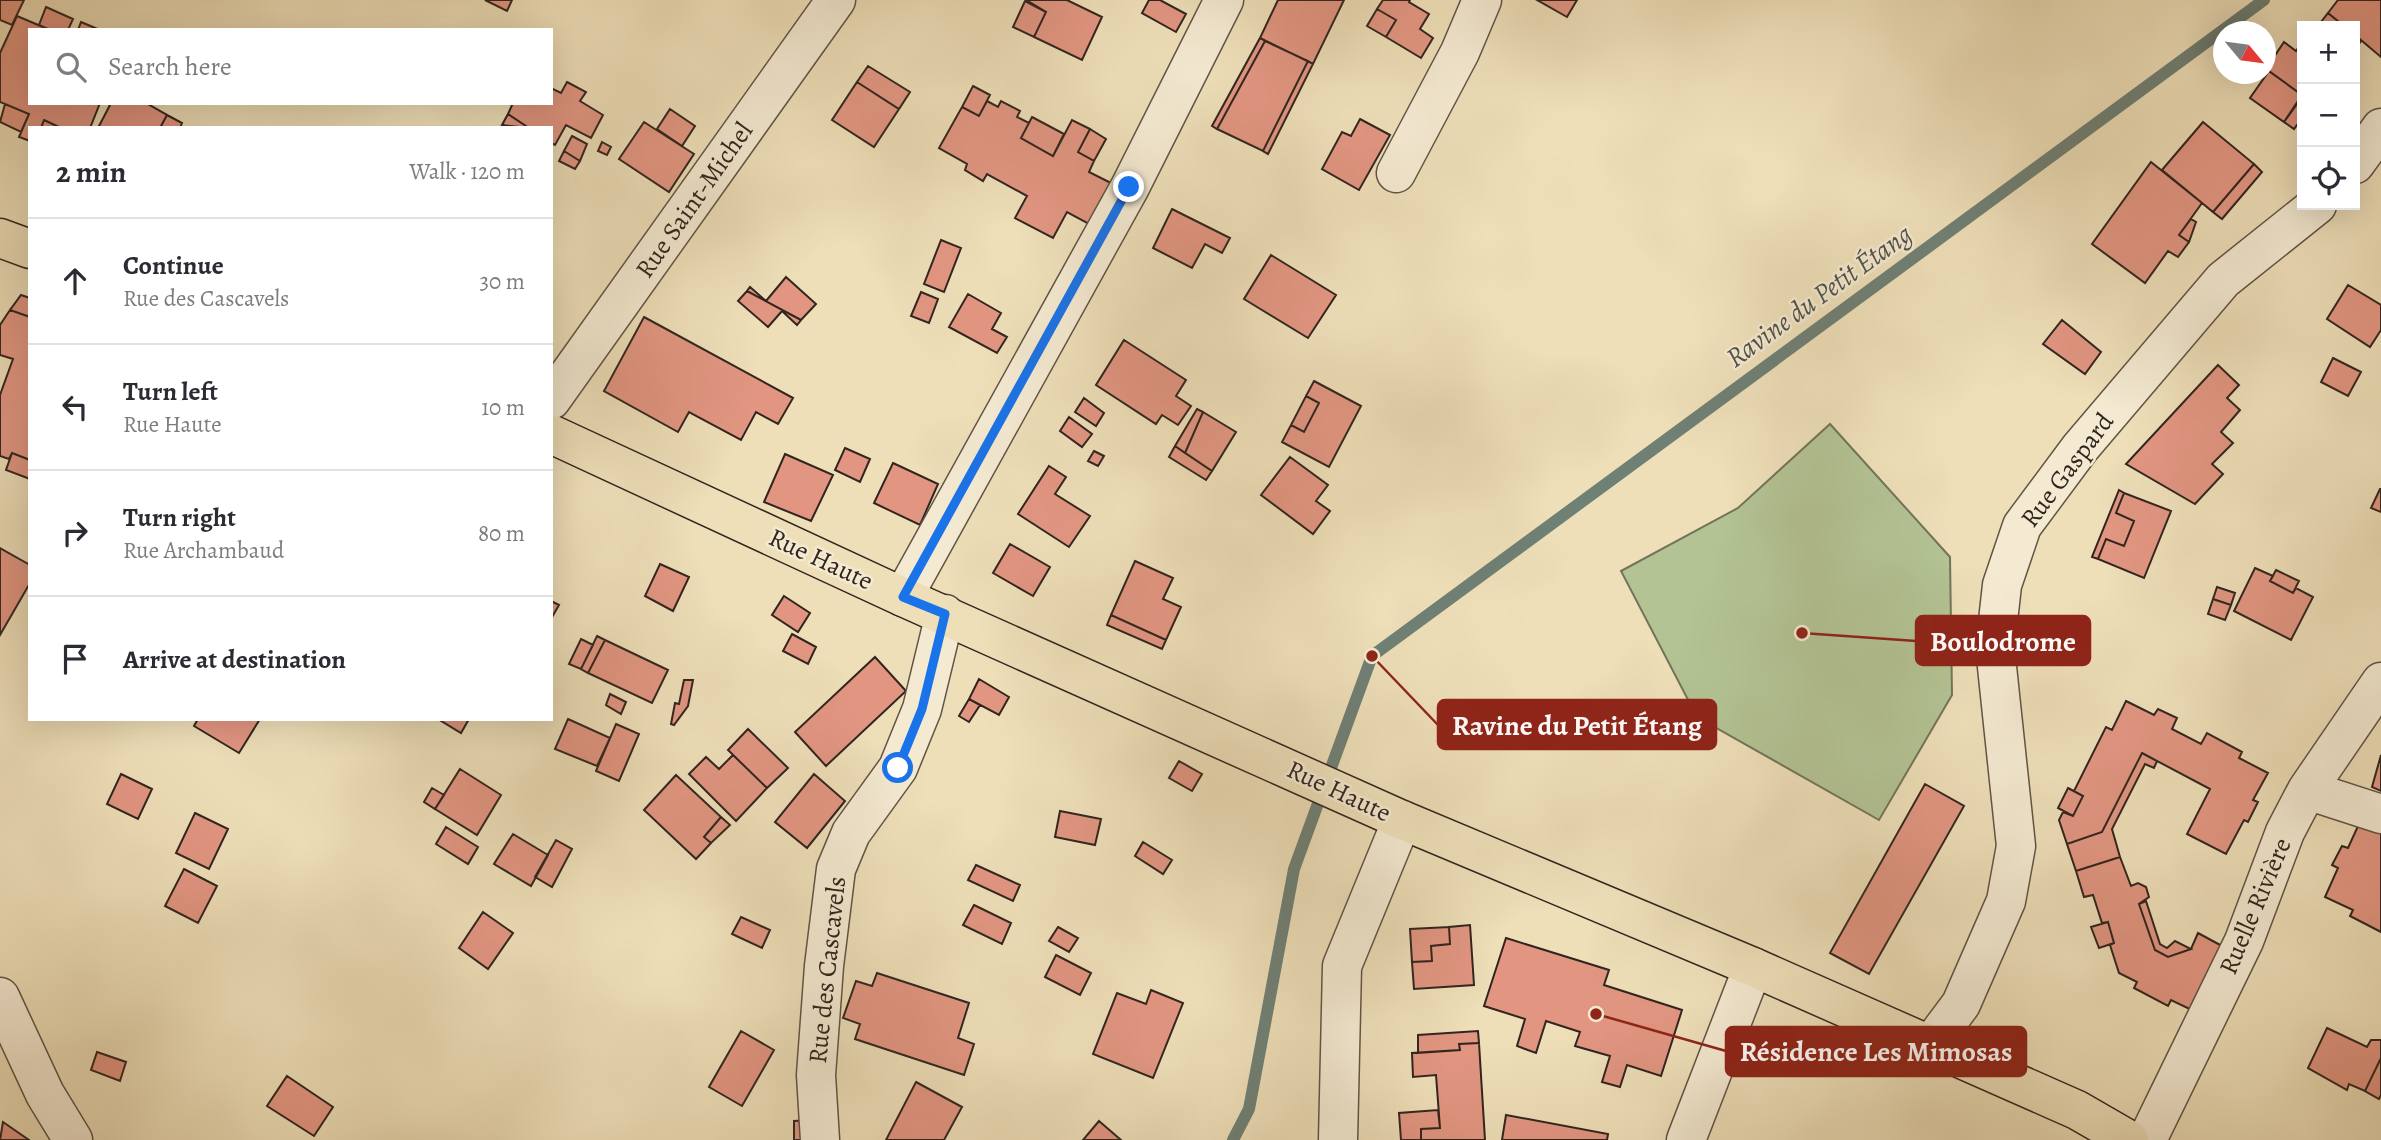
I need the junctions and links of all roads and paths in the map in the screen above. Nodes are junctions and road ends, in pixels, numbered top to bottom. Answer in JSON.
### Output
{"nodes":[{"id":1,"x":836,"y":0,"type":"edge"},
{"id":2,"x":1224,"y":0,"type":"edge"},
{"id":3,"x":1482,"y":0,"type":"edge"},
{"id":4,"x":2381,"y":128,"type":"edge"},
{"id":5,"x":2360,"y":157,"type":"edge"},
{"id":6,"x":1396,"y":173,"type":"dead end"},
{"id":7,"x":2311,"y":210,"type":"edge"},
{"id":8,"x":0,"y":238,"type":"edge"},
{"id":9,"x":28,"y":248,"type":"edge"},
{"id":10,"x":553,"y":397,"type":"edge"},
{"id":11,"x":553,"y":435,"type":"edge"},
{"id":12,"x":903,"y":597,"type":"junction"},
{"id":13,"x":945,"y":614,"type":"junction"},
{"id":14,"x":2381,"y":682,"type":"edge"},
{"id":15,"x":2307,"y":790,"type":"junction"},
{"id":16,"x":1387,"y":813,"type":"junction"},
{"id":17,"x":2381,"y":814,"type":"edge"},
{"id":18,"x":1753,"y":967,"type":"junction"},
{"id":19,"x":0,"y":998,"type":"edge"},
{"id":20,"x":1929,"y":1047,"type":"junction"},
{"id":21,"x":73,"y":1140,"type":"edge"},
{"id":22,"x":820,"y":1140,"type":"edge"},
{"id":23,"x":1338,"y":1140,"type":"edge"},
{"id":24,"x":1686,"y":1140,"type":"edge"},
{"id":25,"x":2129,"y":1140,"type":"edge"},
{"id":26,"x":2147,"y":1140,"type":"edge"}],
"edges":[{"from":1,"to":10,"type":"street","name":"Rue Saint-Michel"},
{"from":2,"to":12,"type":"street"},
{"from":3,"to":6,"type":"street"},
{"from":4,"to":5,"type":"street"},
{"from":7,"to":20,"type":"street","name":"Rue Gaspard"},
{"from":8,"to":9,"type":"main road"},
{"from":11,"to":12,"type":"main road","name":"Rue Haute"},
{"from":12,"to":13,"type":"main road","name":"Rue Haute"},
{"from":13,"to":16,"type":"main road","name":"Rue Haute"},
{"from":13,"to":22,"type":"street","name":"Rue des Cascavels"},
{"from":14,"to":15,"type":"street","name":"Ruelle Rivière"},
{"from":15,"to":17,"type":"street"},
{"from":15,"to":26,"type":"street","name":"Ruelle Rivière"},
{"from":16,"to":18,"type":"main road","name":"Rue Haute"},
{"from":16,"to":23,"type":"street"},
{"from":18,"to":20,"type":"main road","name":"Rue Haute"},
{"from":18,"to":24,"type":"street"},
{"from":19,"to":21,"type":"street"},
{"from":20,"to":25,"type":"main road","name":"Rue Haute"}]}
